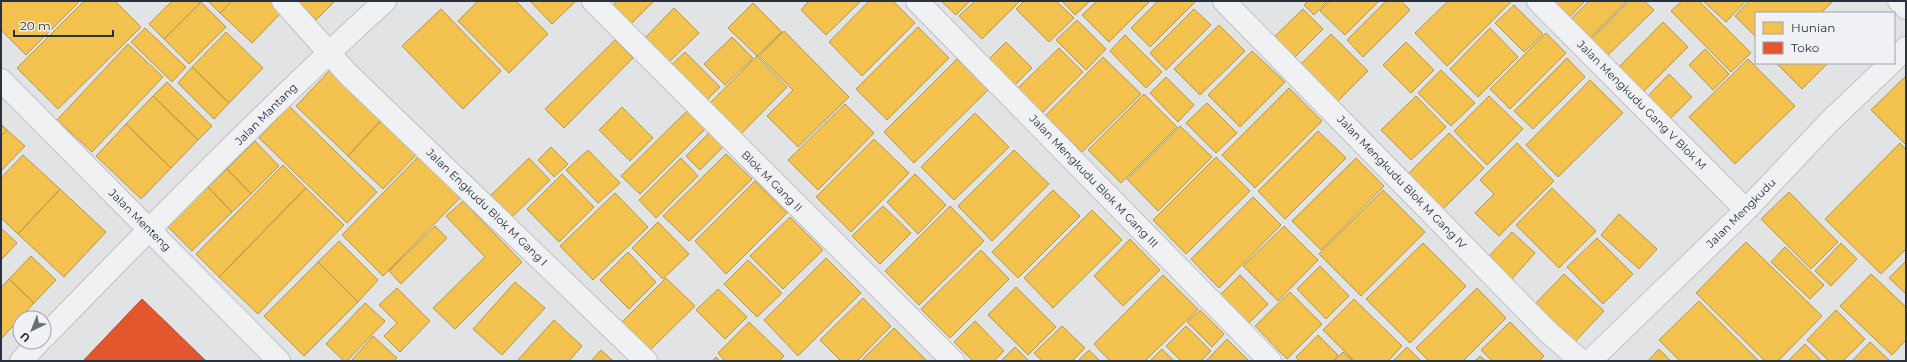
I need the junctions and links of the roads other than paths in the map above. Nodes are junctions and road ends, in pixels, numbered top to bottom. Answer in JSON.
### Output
{"nodes":[{"id":1,"x":283,"y":1,"type":"edge"},
{"id":2,"x":385,"y":1,"type":"edge"},
{"id":3,"x":593,"y":1,"type":"edge"},
{"id":4,"x":917,"y":1,"type":"edge"},
{"id":5,"x":1224,"y":1,"type":"edge"},
{"id":6,"x":1538,"y":1,"type":"edge"},
{"id":7,"x":1899,"y":1,"type":"edge"},
{"id":8,"x":1906,"y":8,"type":"edge"},
{"id":9,"x":1906,"y":48,"type":"edge"},
{"id":10,"x":329,"y":52,"type":"junction"},
{"id":11,"x":1895,"y":59,"type":"edge"},
{"id":12,"x":1890,"y":64,"type":"edge"},
{"id":13,"x":1,"y":80,"type":"edge"},
{"id":14,"x":1746,"y":210,"type":"junction"},
{"id":15,"x":149,"y":229,"type":"junction"},
{"id":16,"x":52,"y":329,"type":"edge"},
{"id":17,"x":31,"y":350,"type":"edge"},
{"id":18,"x":21,"y":361,"type":"edge"},
{"id":19,"x":279,"y":361,"type":"edge"},
{"id":20,"x":646,"y":361,"type":"edge"},
{"id":21,"x":953,"y":361,"type":"edge"},
{"id":22,"x":1270,"y":361,"type":"edge"},
{"id":23,"x":1581,"y":361,"type":"edge"},
{"id":24,"x":1590,"y":361,"type":"edge"}],
"edges":[{"from":1,"to":10,"type":"street","name":"Jalan Engkudu Blok M Gang I"},
{"from":2,"to":10,"type":"street","name":"Jalan Mantang"},
{"from":3,"to":21,"type":"street","name":"Blok M Gang II"},
{"from":4,"to":22,"type":"street","name":"Jalan Mengkudu Blok M Gang III"},
{"from":5,"to":23,"type":"street","name":"Jalan Mengkudu Blok M Gang IV"},
{"from":6,"to":14,"type":"street","name":"Jalan Mengkudu Gang V Blok M"},
{"from":7,"to":8,"type":"street"},
{"from":9,"to":11,"type":"street"},
{"from":10,"to":15,"type":"street","name":"Jalan Mantang"},
{"from":10,"to":20,"type":"street","name":"Jalan Engkudu Blok M Gang I"},
{"from":12,"to":14,"type":"street","name":"Jalan Mengkudu"},
{"from":13,"to":15,"type":"street","name":"Jalan Menteng"},
{"from":14,"to":24,"type":"street","name":"Jalan Mengkudu"},
{"from":15,"to":16,"type":"street","name":"Jalan Mantang"},
{"from":15,"to":19,"type":"street","name":"Jalan Menteng"},
{"from":17,"to":18,"type":"street"}]}
